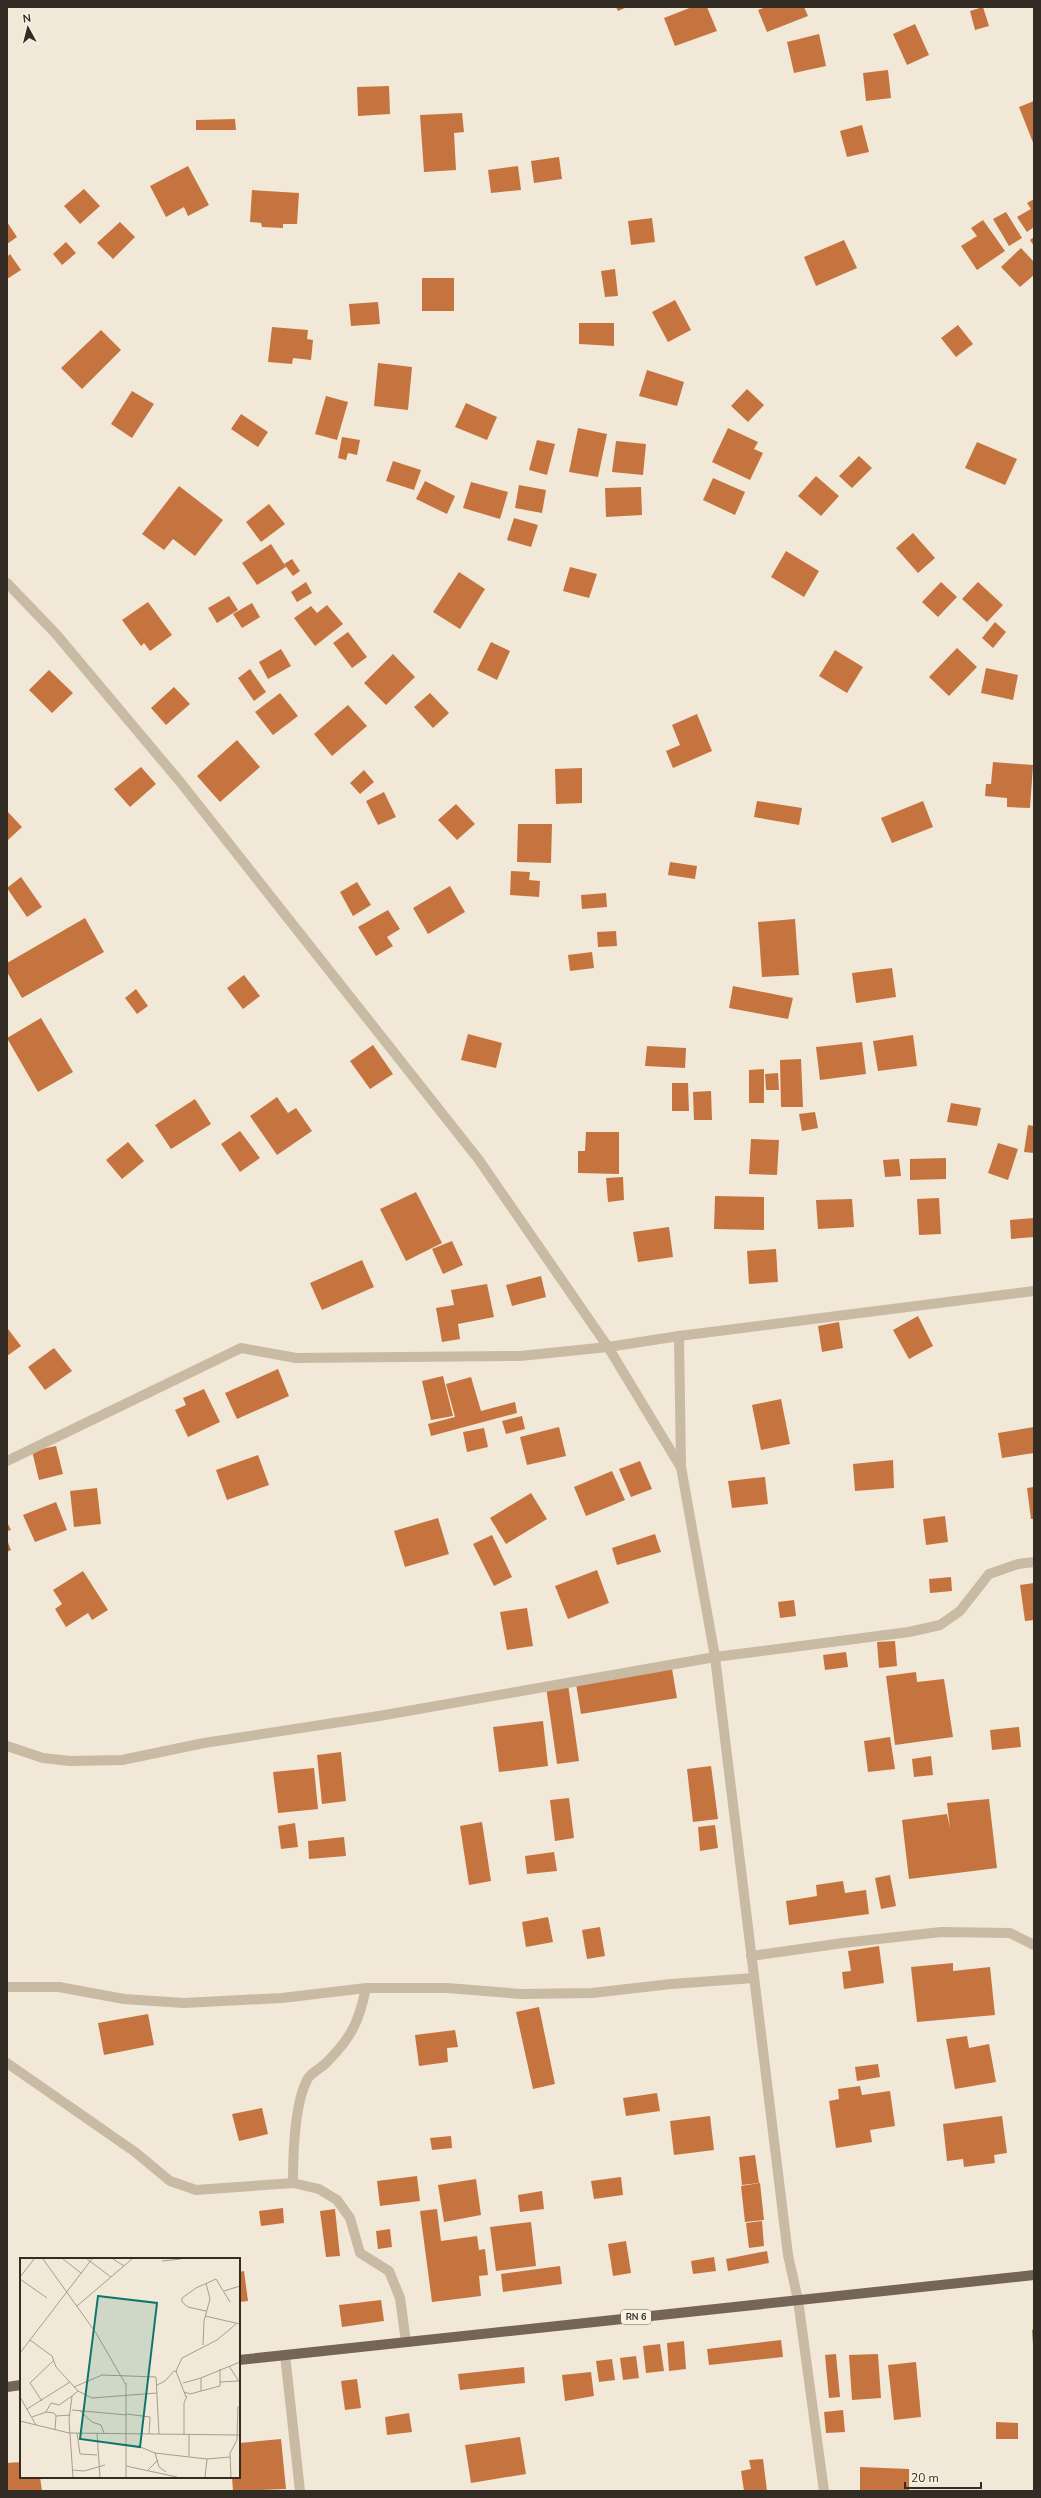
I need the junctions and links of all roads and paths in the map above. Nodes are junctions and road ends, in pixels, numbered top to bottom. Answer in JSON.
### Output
{"nodes":[{"id":1,"x":7,"y":583,"type":"edge"},
{"id":2,"x":1034,"y":1290,"type":"edge"},
{"id":3,"x":678,"y":1336,"type":"junction"},
{"id":4,"x":608,"y":1347,"type":"junction"},
{"id":5,"x":7,"y":1461,"type":"edge"},
{"id":6,"x":681,"y":1467,"type":"junction"},
{"id":7,"x":1034,"y":1562,"type":"edge"},
{"id":8,"x":715,"y":1657,"type":"junction"},
{"id":9,"x":7,"y":1746,"type":"edge"},
{"id":10,"x":1034,"y":1945,"type":"edge"},
{"id":11,"x":751,"y":1956,"type":"junction"},
{"id":12,"x":754,"y":1978,"type":"junction"},
{"id":13,"x":7,"y":1988,"type":"edge"},
{"id":14,"x":366,"y":1988,"type":"junction"},
{"id":15,"x":7,"y":2063,"type":"edge"},
{"id":16,"x":293,"y":2183,"type":"junction"},
{"id":17,"x":1034,"y":2275,"type":"edge"},
{"id":18,"x":798,"y":2300,"type":"junction"},
{"id":19,"x":406,"y":2342,"type":"junction"},
{"id":20,"x":285,"y":2355,"type":"junction"},
{"id":21,"x":240,"y":2360,"type":"edge"},
{"id":22,"x":20,"y":2386,"type":"edge"},
{"id":23,"x":7,"y":2387,"type":"edge"},
{"id":24,"x":300,"y":2491,"type":"edge"},
{"id":25,"x":824,"y":2491,"type":"edge"}],
"edges":[{"from":1,"to":4,"type":"street"},
{"from":2,"to":3,"type":"street"},
{"from":3,"to":4,"type":"street"},
{"from":3,"to":6,"type":"street"},
{"from":4,"to":5,"type":"street"},
{"from":4,"to":6,"type":"street"},
{"from":6,"to":8,"type":"street"},
{"from":7,"to":8,"type":"street"},
{"from":8,"to":9,"type":"street"},
{"from":8,"to":11,"type":"street"},
{"from":10,"to":11,"type":"street"},
{"from":11,"to":12,"type":"street"},
{"from":12,"to":14,"type":"street"},
{"from":12,"to":18,"type":"street"},
{"from":13,"to":14,"type":"street"},
{"from":14,"to":16,"type":"street"},
{"from":15,"to":16,"type":"street"},
{"from":16,"to":19,"type":"street"},
{"from":17,"to":18,"type":"main road","number":"RN 6"},
{"from":18,"to":19,"type":"main road","number":"RN 6"},
{"from":18,"to":25,"type":"street"},
{"from":19,"to":20,"type":"main road","number":"RN 6"},
{"from":20,"to":21,"type":"main road","number":"RN 6"},
{"from":20,"to":24,"type":"street"},
{"from":22,"to":23,"type":"main road"}]}
